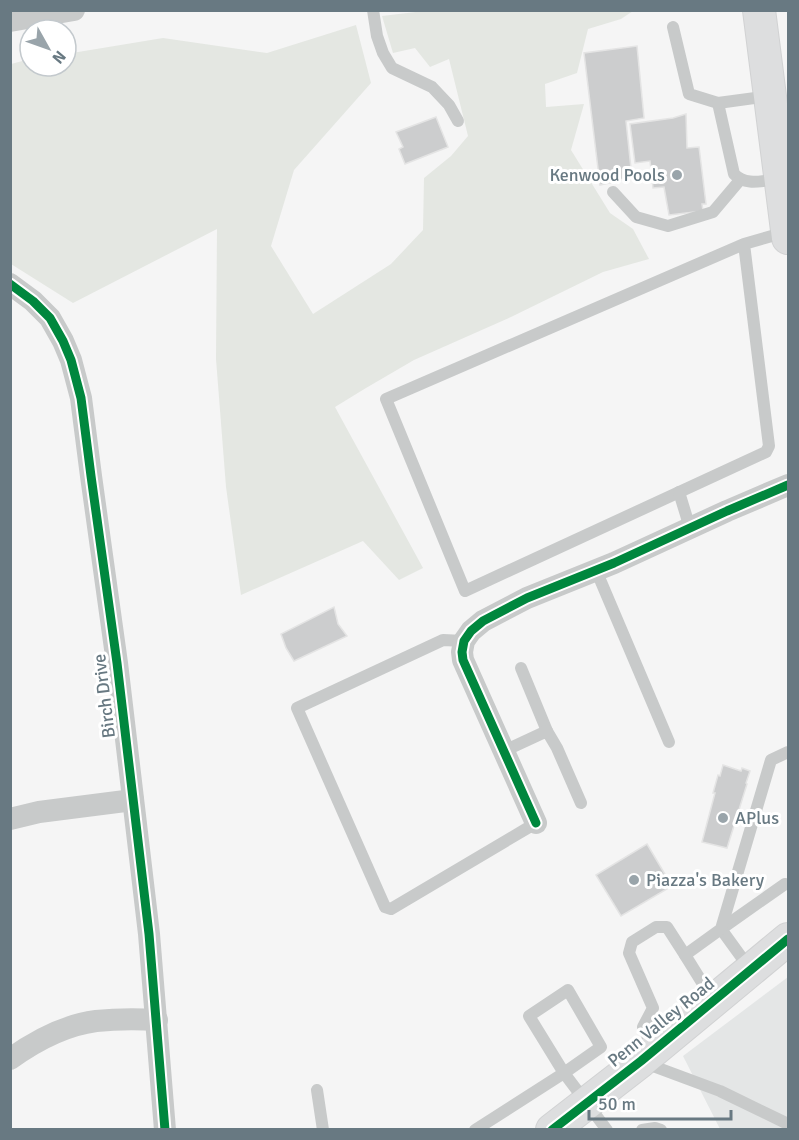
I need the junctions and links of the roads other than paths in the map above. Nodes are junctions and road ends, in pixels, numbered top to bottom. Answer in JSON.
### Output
{"nodes":[{"id":1,"x":74,"y":10,"type":"edge"},
{"id":2,"x":373,"y":10,"type":"edge"},
{"id":3,"x":759,"y":10,"type":"edge"},
{"id":4,"x":10,"y":21,"type":"edge"},
{"id":5,"x":673,"y":27,"type":"dead end"},
{"id":6,"x":770,"y":96,"type":"junction"},
{"id":7,"x":718,"y":103,"type":"junction"},
{"id":8,"x":458,"y":121,"type":"dead end"},
{"id":9,"x":783,"y":166,"type":"edge"},
{"id":10,"x":740,"y":180,"type":"junction"},
{"id":11,"x":613,"y":192,"type":"dead end"},
{"id":12,"x":788,"y":233,"type":"edge"},
{"id":13,"x":744,"y":244,"type":"junction"},
{"id":14,"x":10,"y":284,"type":"edge"},
{"id":15,"x":789,"y":485,"type":"edge"},
{"id":16,"x":679,"y":492,"type":"junction"},
{"id":17,"x":690,"y":528,"type":"junction"},
{"id":18,"x":596,"y":570,"type":"junction"},
{"id":19,"x":464,"y":641,"type":"junction"},
{"id":20,"x":521,"y":668,"type":"dead end"},
{"id":21,"x":547,"y":732,"type":"junction"},
{"id":22,"x":669,"y":742,"type":"dead end"},
{"id":23,"x":504,"y":751,"type":"junction"},
{"id":24,"x":789,"y":752,"type":"edge"},
{"id":25,"x":134,"y":800,"type":"junction"},
{"id":26,"x":581,"y":803,"type":"dead end"},
{"id":27,"x":10,"y":819,"type":"edge"},
{"id":28,"x":536,"y":823,"type":"joint"},
{"id":29,"x":788,"y":881,"type":"edge"},
{"id":30,"x":721,"y":929,"type":"junction"},
{"id":31,"x":789,"y":939,"type":"edge"},
{"id":32,"x":685,"y":956,"type":"junction"},
{"id":33,"x":751,"y":970,"type":"junction"},
{"id":34,"x":713,"y":1001,"type":"junction"},
{"id":35,"x":157,"y":1020,"type":"junction"},
{"id":36,"x":648,"y":1056,"type":"junction"},
{"id":37,"x":10,"y":1059,"type":"edge"},
{"id":38,"x":564,"y":1073,"type":"junction"},
{"id":39,"x":317,"y":1090,"type":"dead end"},
{"id":40,"x":586,"y":1102,"type":"junction"},
{"id":41,"x":789,"y":1124,"type":"edge"},
{"id":42,"x":165,"y":1130,"type":"edge"},
{"id":43,"x":323,"y":1130,"type":"edge"},
{"id":44,"x":475,"y":1130,"type":"edge"},
{"id":45,"x":552,"y":1130,"type":"edge"},
{"id":46,"x":607,"y":1130,"type":"edge"},
{"id":47,"x":642,"y":1130,"type":"edge"},
{"id":48,"x":661,"y":1130,"type":"edge"}],
"edges":[{"from":1,"to":4,"type":"street"},
{"from":2,"to":8,"type":"lane"},
{"from":3,"to":6,"type":"street"},
{"from":5,"to":7,"type":"lane"},
{"from":6,"to":7,"type":"lane"},
{"from":6,"to":9,"type":"street"},
{"from":7,"to":10,"type":"lane"},
{"from":9,"to":10,"type":"lane"},
{"from":9,"to":12,"type":"street"},
{"from":10,"to":11,"type":"lane"},
{"from":12,"to":13,"type":"lane"},
{"from":13,"to":16,"type":"lane"},
{"from":13,"to":16,"type":"lane"},
{"from":14,"to":25,"type":"street","name":"Birch Drive"},
{"from":15,"to":17,"type":"street"},
{"from":16,"to":17,"type":"lane"},
{"from":17,"to":18,"type":"street"},
{"from":18,"to":19,"type":"street"},
{"from":18,"to":22,"type":"lane"},
{"from":19,"to":23,"type":"street"},
{"from":19,"to":28,"type":"lane"},
{"from":20,"to":21,"type":"lane"},
{"from":21,"to":23,"type":"lane"},
{"from":21,"to":26,"type":"lane"},
{"from":23,"to":28,"type":"street"},
{"from":24,"to":30,"type":"lane"},
{"from":25,"to":27,"type":"street"},
{"from":25,"to":35,"type":"street","name":"Birch Drive"},
{"from":29,"to":30,"type":"lane"},
{"from":30,"to":32,"type":"lane"},
{"from":30,"to":33,"type":"lane"},
{"from":31,"to":33,"type":"street","name":"Penn Valley Road"},
{"from":32,"to":34,"type":"lane"},
{"from":32,"to":36,"type":"lane"},
{"from":33,"to":34,"type":"street","name":"Penn Valley Road"},
{"from":34,"to":36,"type":"street","name":"Penn Valley Road"},
{"from":35,"to":37,"type":"street"},
{"from":35,"to":42,"type":"street","name":"Birch Drive"},
{"from":36,"to":40,"type":"street","name":"Penn Valley Road"},
{"from":36,"to":41,"type":"lane"},
{"from":38,"to":38,"type":"lane"},
{"from":38,"to":40,"type":"lane"},
{"from":38,"to":44,"type":"lane"},
{"from":39,"to":43,"type":"lane"},
{"from":40,"to":45,"type":"street","name":"Penn Valley Road"},
{"from":40,"to":46,"type":"lane"},
{"from":47,"to":48,"type":"lane"}]}
